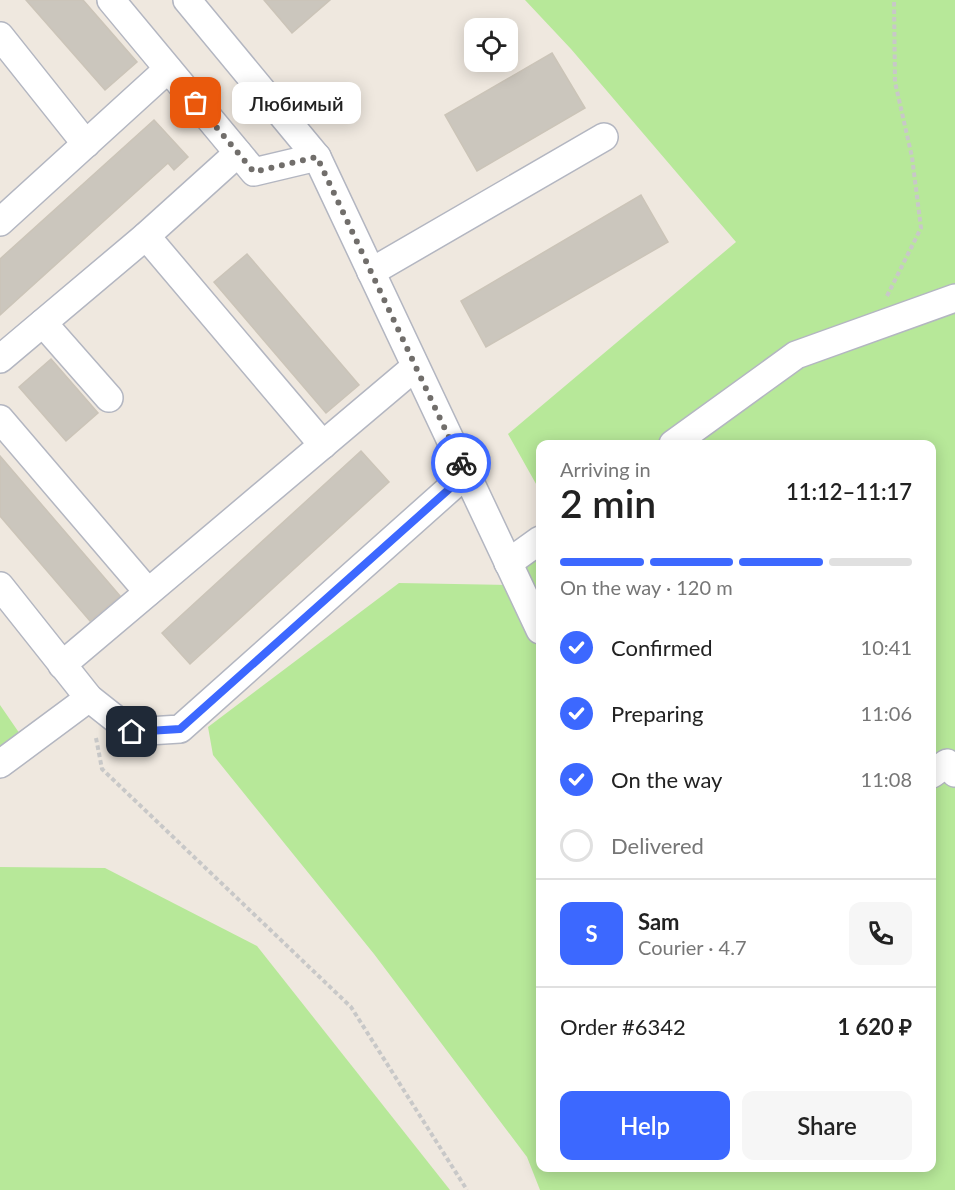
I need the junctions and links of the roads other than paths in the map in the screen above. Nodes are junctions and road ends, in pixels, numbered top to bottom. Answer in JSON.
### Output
{"nodes":[{"id":1,"x":111,"y":0,"type":"edge"},
{"id":2,"x":187,"y":0,"type":"edge"},
{"id":3,"x":0,"y":36,"type":"edge"},
{"id":4,"x":168,"y":69,"type":"junction"},
{"id":5,"x":604,"y":137,"type":"dead end"},
{"id":6,"x":86,"y":144,"type":"junction"},
{"id":7,"x":238,"y":153,"type":"junction"},
{"id":8,"x":317,"y":157,"type":"junction"},
{"id":9,"x":0,"y":222,"type":"edge"},
{"id":10,"x":146,"y":236,"type":"junction"},
{"id":11,"x":371,"y":272,"type":"junction"},
{"id":12,"x":955,"y":298,"type":"edge"},
{"id":13,"x":43,"y":323,"type":"junction"},
{"id":14,"x":0,"y":359,"type":"edge"},
{"id":15,"x":415,"y":367,"type":"junction"},
{"id":16,"x":109,"y":398,"type":"dead end"},
{"id":17,"x":0,"y":419,"type":"edge"},
{"id":18,"x":679,"y":440,"type":"edge"},
{"id":19,"x":323,"y":445,"type":"junction"},
{"id":20,"x":466,"y":474,"type":"junction"},
{"id":21,"x":536,"y":543,"type":"edge"},
{"id":22,"x":508,"y":563,"type":"junction"},
{"id":23,"x":0,"y":586,"type":"edge"},
{"id":24,"x":148,"y":592,"type":"junction"},
{"id":25,"x":536,"y":622,"type":"edge"},
{"id":26,"x":62,"y":665,"type":"junction"},
{"id":27,"x":89,"y":698,"type":"junction"},
{"id":28,"x":0,"y":764,"type":"edge"},
{"id":29,"x":936,"y":771,"type":"edge"},
{"id":30,"x":955,"y":773,"type":"edge"}],
"edges":[{"from":1,"to":4,"type":"street"},
{"from":2,"to":8,"type":"street"},
{"from":3,"to":6,"type":"street"},
{"from":4,"to":6,"type":"street"},
{"from":4,"to":7,"type":"street"},
{"from":5,"to":11,"type":"street"},
{"from":6,"to":9,"type":"street"},
{"from":7,"to":8,"type":"street"},
{"from":7,"to":10,"type":"street"},
{"from":8,"to":11,"type":"street"},
{"from":10,"to":13,"type":"street"},
{"from":10,"to":19,"type":"street"},
{"from":11,"to":15,"type":"street"},
{"from":12,"to":18,"type":"street"},
{"from":13,"to":14,"type":"street"},
{"from":13,"to":16,"type":"street"},
{"from":15,"to":19,"type":"street"},
{"from":15,"to":20,"type":"street"},
{"from":17,"to":24,"type":"street"},
{"from":19,"to":24,"type":"street"},
{"from":20,"to":22,"type":"street"},
{"from":20,"to":27,"type":"street"},
{"from":21,"to":22,"type":"street"},
{"from":22,"to":25,"type":"street"},
{"from":23,"to":26,"type":"street"},
{"from":24,"to":26,"type":"street"},
{"from":26,"to":27,"type":"street"},
{"from":27,"to":28,"type":"street"},
{"from":29,"to":30,"type":"street"}]}
